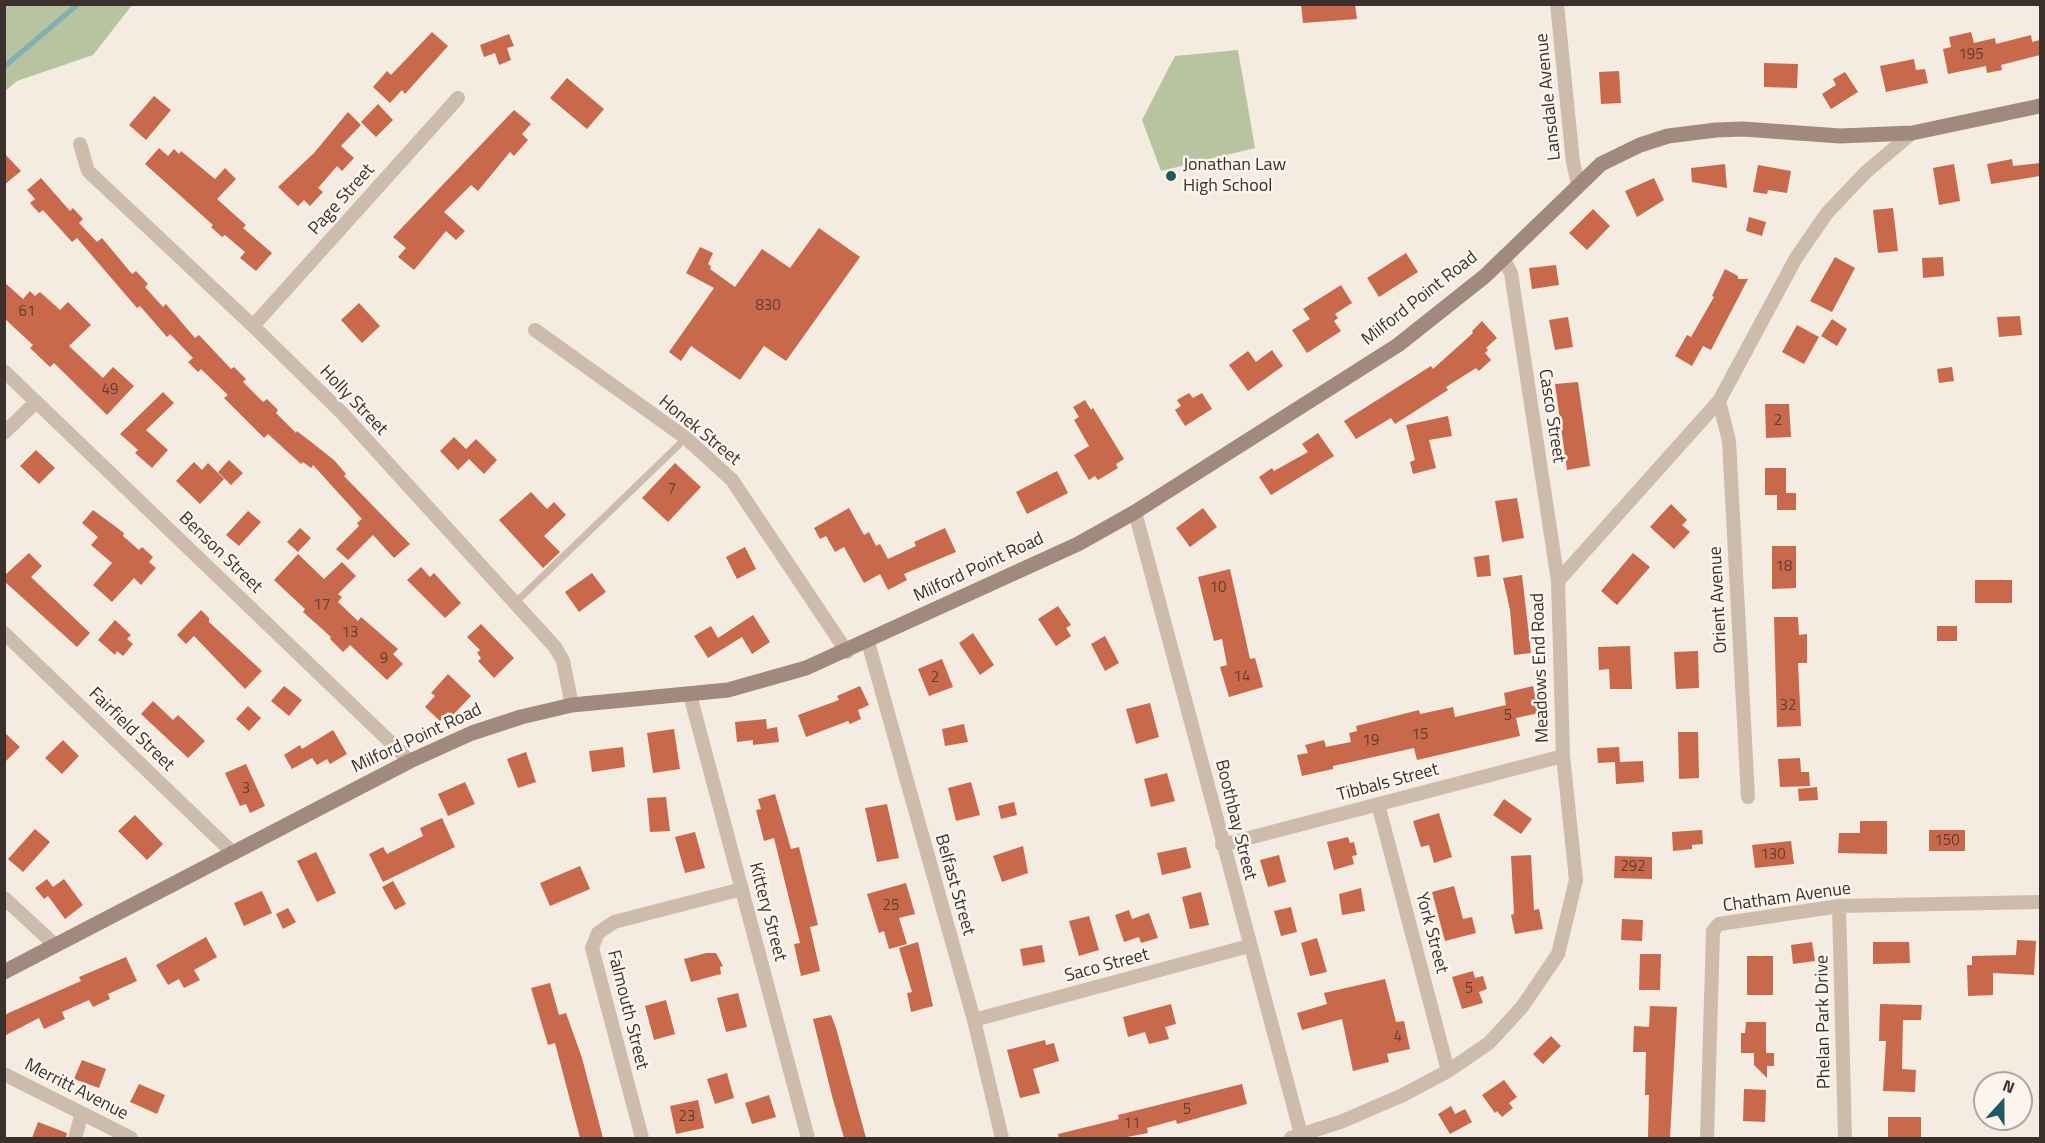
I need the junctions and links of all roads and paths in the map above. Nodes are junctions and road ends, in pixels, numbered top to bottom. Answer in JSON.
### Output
{"nodes":[{"id":1,"x":1557,"y":4,"type":"edge"},
{"id":2,"x":458,"y":98,"type":"dead end"},
{"id":3,"x":2040,"y":106,"type":"edge"},
{"id":4,"x":1912,"y":133,"type":"junction"},
{"id":5,"x":80,"y":144,"type":"dead end"},
{"id":6,"x":1578,"y":185,"type":"junction"},
{"id":7,"x":1503,"y":258,"type":"junction"},
{"id":8,"x":253,"y":326,"type":"junction"},
{"id":9,"x":535,"y":330,"type":"dead end"},
{"id":10,"x":4,"y":370,"type":"edge"},
{"id":11,"x":1719,"y":401,"type":"junction"},
{"id":12,"x":36,"y":402,"type":"junction"},
{"id":13,"x":4,"y":433,"type":"edge"},
{"id":14,"x":686,"y":438,"type":"junction"},
{"id":15,"x":1135,"y":512,"type":"junction"},
{"id":16,"x":1558,"y":581,"type":"junction"},
{"id":17,"x":515,"y":603,"type":"junction"},
{"id":18,"x":4,"y":633,"type":"edge"},
{"id":19,"x":868,"y":642,"type":"junction"},
{"id":20,"x":847,"y":652,"type":"junction"},
{"id":21,"x":690,"y":695,"type":"junction"},
{"id":22,"x":572,"y":705,"type":"junction"},
{"id":23,"x":1563,"y":756,"type":"junction"},
{"id":24,"x":410,"y":761,"type":"junction"},
{"id":25,"x":1748,"y":798,"type":"dead end"},
{"id":26,"x":1378,"y":804,"type":"junction"},
{"id":27,"x":1222,"y":845,"type":"junction"},
{"id":28,"x":232,"y":852,"type":"junction"},
{"id":29,"x":742,"y":889,"type":"junction"},
{"id":30,"x":4,"y":898,"type":"edge"},
{"id":31,"x":2040,"y":902,"type":"edge"},
{"id":32,"x":1839,"y":906,"type":"junction"},
{"id":33,"x":54,"y":944,"type":"junction"},
{"id":34,"x":1249,"y":946,"type":"junction"},
{"id":35,"x":4,"y":972,"type":"edge"},
{"id":36,"x":974,"y":1020,"type":"junction"},
{"id":37,"x":1448,"y":1071,"type":"junction"},
{"id":38,"x":4,"y":1074,"type":"edge"},
{"id":39,"x":81,"y":1113,"type":"junction"},
{"id":40,"x":75,"y":1138,"type":"edge"},
{"id":41,"x":131,"y":1138,"type":"edge"},
{"id":42,"x":642,"y":1138,"type":"edge"},
{"id":43,"x":808,"y":1138,"type":"edge"},
{"id":44,"x":1002,"y":1138,"type":"edge"},
{"id":45,"x":1298,"y":1138,"type":"edge"},
{"id":46,"x":1707,"y":1138,"type":"edge"},
{"id":47,"x":1845,"y":1138,"type":"edge"}],
"edges":[{"from":1,"to":6,"type":"street","name":"Lansdale Avenue"},
{"from":2,"to":8,"type":"street","name":"Page Street"},
{"from":3,"to":4,"type":"main road","name":"Meadows End Road"},
{"from":4,"to":6,"type":"main road","name":"Milford Point Road"},
{"from":4,"to":11,"type":"street","name":"Meadows End Road"},
{"from":5,"to":8,"type":"street","name":"Holly Street"},
{"from":6,"to":7,"type":"main road","name":"Milford Point Road"},
{"from":7,"to":15,"type":"main road","name":"Milford Point Road"},
{"from":7,"to":16,"type":"street","name":"Casco Street"},
{"from":8,"to":17,"type":"street","name":"Holly Street"},
{"from":9,"to":14,"type":"street","name":"Honek Street"},
{"from":10,"to":12,"type":"street","name":"Benson Street"},
{"from":11,"to":16,"type":"street","name":"Meadows End Road"},
{"from":11,"to":25,"type":"street","name":"Orient Avenue"},
{"from":12,"to":13,"type":"street"},
{"from":12,"to":24,"type":"street","name":"Benson Street"},
{"from":14,"to":17,"type":"lane"},
{"from":14,"to":20,"type":"street","name":"Honek Street"},
{"from":15,"to":19,"type":"main road","name":"Milford Point Road"},
{"from":15,"to":27,"type":"street","name":"Boothbay Street"},
{"from":16,"to":23,"type":"street","name":"Meadows End Road"},
{"from":17,"to":22,"type":"street","name":"Holly Street"},
{"from":18,"to":28,"type":"street","name":"Fairfield Street"},
{"from":19,"to":20,"type":"main road","name":"Milford Point Road"},
{"from":19,"to":36,"type":"street","name":"Belfast Street"},
{"from":20,"to":21,"type":"main road","name":"Milford Point Road"},
{"from":21,"to":22,"type":"main road","name":"Milford Point Road"},
{"from":21,"to":29,"type":"street","name":"Kittery Street"},
{"from":22,"to":24,"type":"main road","name":"Milford Point Road"},
{"from":23,"to":26,"type":"street","name":"Tibbals Street"},
{"from":23,"to":37,"type":"street","name":"Meadows End Road"},
{"from":24,"to":28,"type":"main road","name":"Milford Point Road"},
{"from":26,"to":27,"type":"street","name":"Tibbals Street"},
{"from":26,"to":37,"type":"street","name":"York Street"},
{"from":27,"to":34,"type":"street","name":"Boothbay Street"},
{"from":28,"to":33,"type":"main road","name":"Milford Point Road"},
{"from":29,"to":42,"type":"street","name":"Falmouth Street"},
{"from":29,"to":43,"type":"street","name":"Kittery Street"},
{"from":30,"to":33,"type":"street"},
{"from":31,"to":32,"type":"street","name":"Chatham Avenue"},
{"from":32,"to":46,"type":"street","name":"Chatham Avenue"},
{"from":32,"to":47,"type":"street","name":"Phelan Park Drive"},
{"from":33,"to":35,"type":"main road","name":"Milford Point Road"},
{"from":34,"to":36,"type":"street","name":"Saco Street"},
{"from":34,"to":45,"type":"street","name":"Boothbay Street"},
{"from":36,"to":44,"type":"street","name":"Belfast Street"},
{"from":37,"to":45,"type":"street","name":"Meadows End Road"},
{"from":38,"to":39,"type":"street","name":"Merritt Avenue"},
{"from":39,"to":40,"type":"street"},
{"from":39,"to":41,"type":"street","name":"Merritt Avenue"}]}
